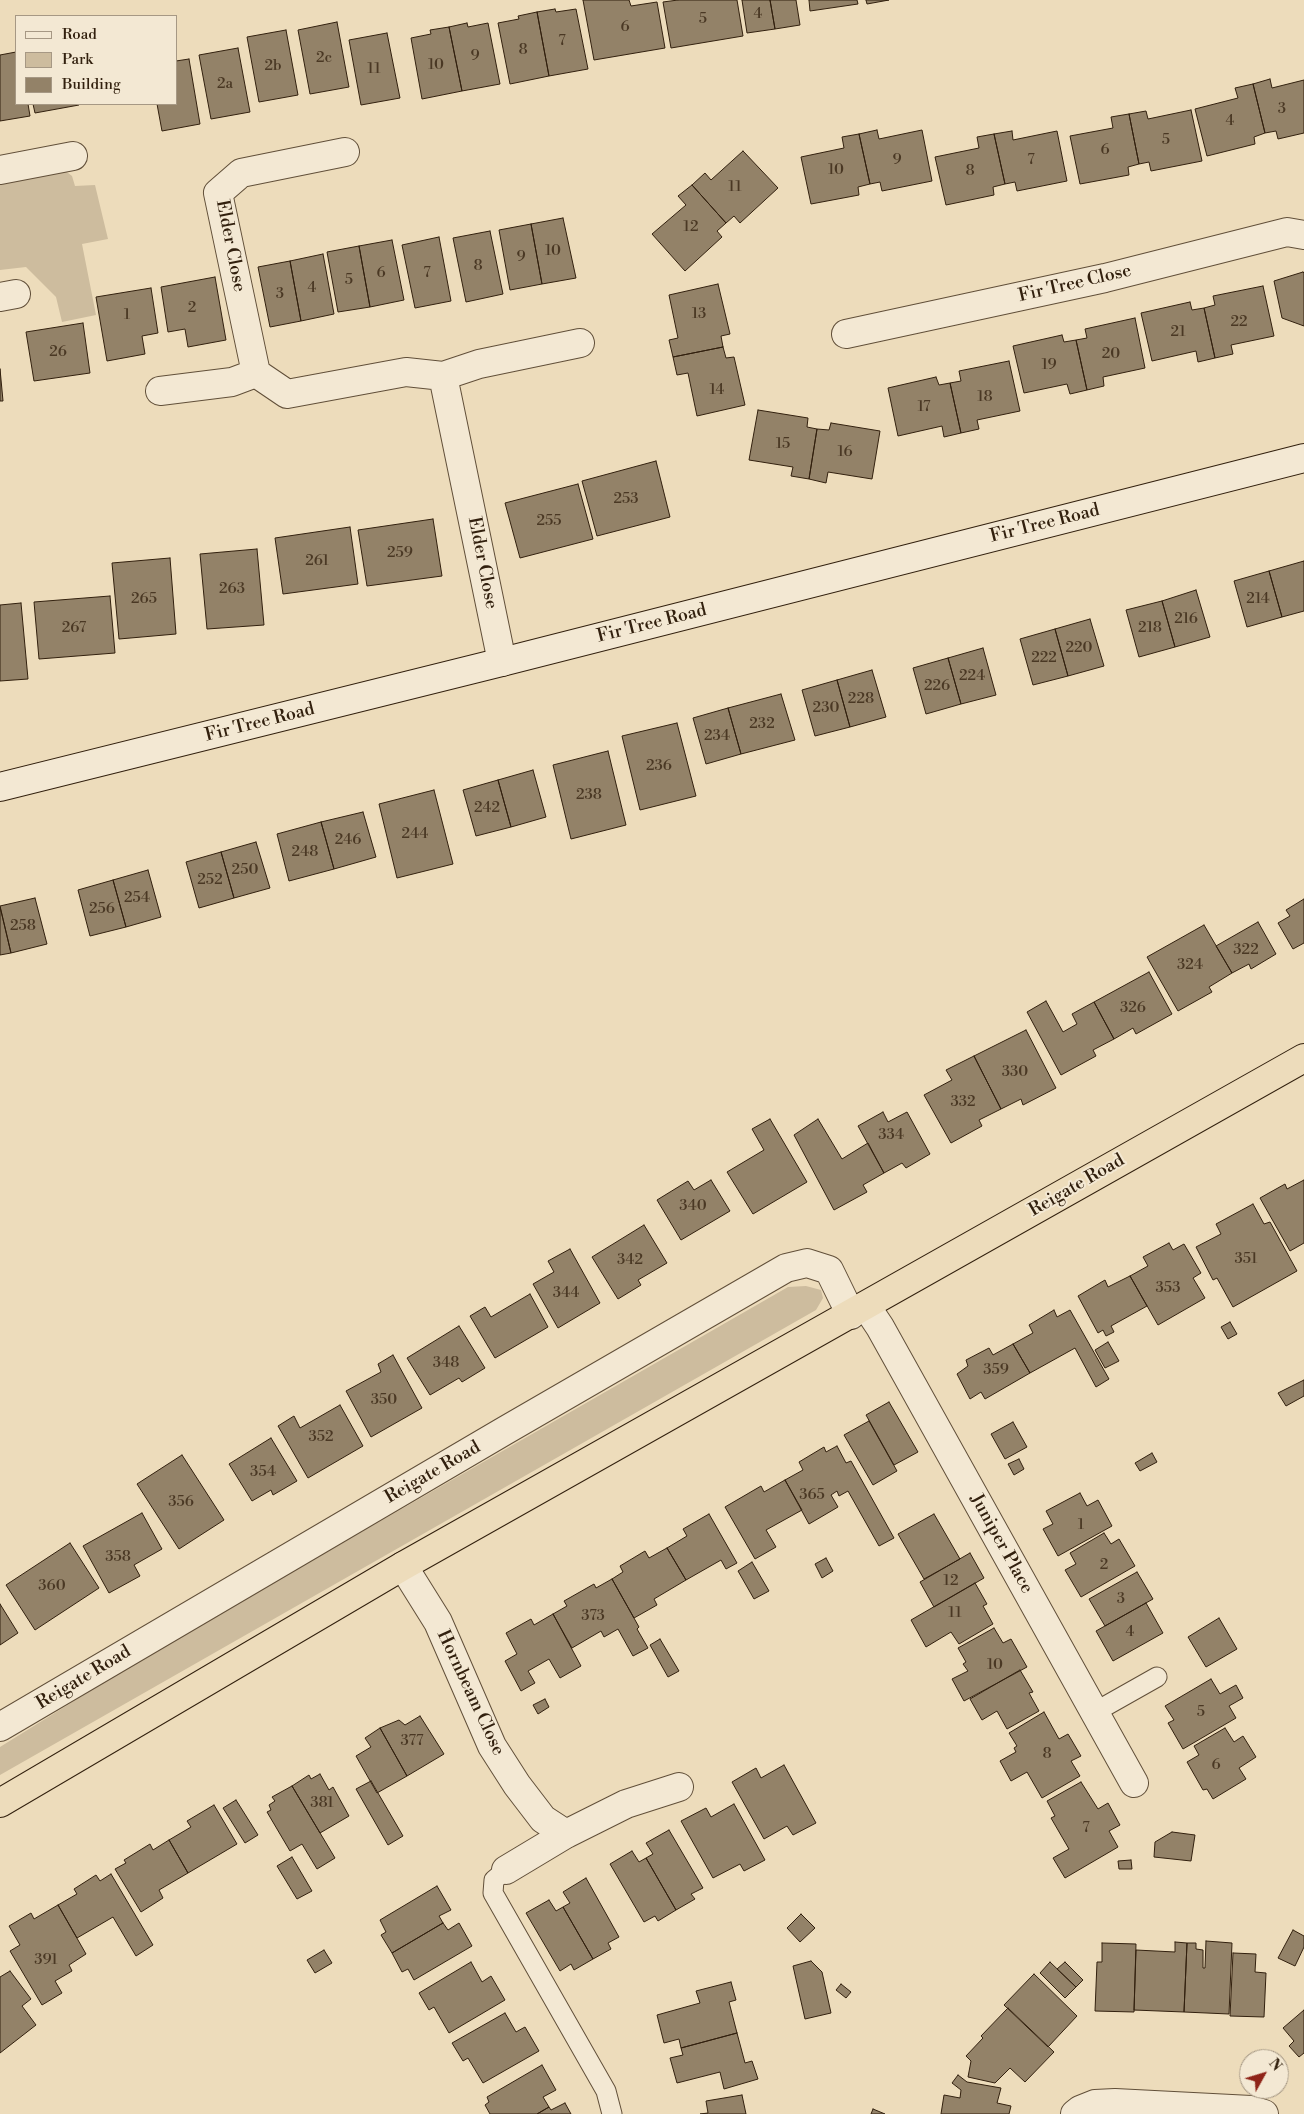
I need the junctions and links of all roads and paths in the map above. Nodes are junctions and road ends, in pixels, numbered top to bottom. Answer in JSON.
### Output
{"nodes":[{"id":1,"x":345,"y":152,"type":"dead end"},
{"id":2,"x":74,"y":156,"type":"dead end"},
{"id":3,"x":0,"y":170,"type":"edge"},
{"id":4,"x":1304,"y":235,"type":"edge"},
{"id":5,"x":846,"y":334,"type":"dead end"},
{"id":6,"x":580,"y":342,"type":"dead end"},
{"id":7,"x":256,"y":373,"type":"junction"},
{"id":8,"x":443,"y":376,"type":"junction"},
{"id":9,"x":160,"y":391,"type":"dead end"},
{"id":10,"x":1304,"y":458,"type":"edge"},
{"id":11,"x":502,"y":662,"type":"junction"},
{"id":12,"x":0,"y":787,"type":"edge"},
{"id":13,"x":1304,"y":1058,"type":"edge"},
{"id":14,"x":858,"y":1310,"type":"junction"},
{"id":15,"x":403,"y":1566,"type":"junction"},
{"id":16,"x":1157,"y":1677,"type":"dead end"},
{"id":17,"x":1095,"y":1712,"type":"junction"},
{"id":18,"x":0,"y":1727,"type":"edge"},
{"id":19,"x":1134,"y":1782,"type":"dead end"},
{"id":20,"x":679,"y":1787,"type":"dead end"},
{"id":21,"x":0,"y":1803,"type":"edge"},
{"id":22,"x":566,"y":1834,"type":"junction"},
{"id":23,"x":506,"y":1870,"type":"joint"},
{"id":24,"x":612,"y":2114,"type":"edge"},
{"id":25,"x":1075,"y":2114,"type":"edge"},
{"id":26,"x":1264,"y":2114,"type":"edge"}],
"edges":[{"from":1,"to":7,"type":"street","name":"Elder Close"},
{"from":2,"to":3,"type":"street"},
{"from":4,"to":5,"type":"street","name":"Fir Tree Close"},
{"from":6,"to":8,"type":"street"},
{"from":7,"to":8,"type":"street"},
{"from":7,"to":9,"type":"street"},
{"from":8,"to":11,"type":"street","name":"Elder Close"},
{"from":10,"to":11,"type":"street","name":"Fir Tree Road"},
{"from":11,"to":12,"type":"street","name":"Fir Tree Road"},
{"from":13,"to":14,"type":"highway","name":"Reigate Road"},
{"from":14,"to":15,"type":"highway","name":"Reigate Road"},
{"from":14,"to":17,"type":"street","name":"Juniper Place"},
{"from":14,"to":18,"type":"street","name":"Reigate Road"},
{"from":15,"to":21,"type":"highway","name":"Reigate Road"},
{"from":15,"to":22,"type":"street","name":"Hornbeam Close"},
{"from":16,"to":17,"type":"lane"},
{"from":17,"to":19,"type":"street","name":"Juniper Place"},
{"from":20,"to":22,"type":"street"},
{"from":22,"to":23,"type":"street"},
{"from":23,"to":24,"type":"lane"},
{"from":25,"to":26,"type":"street"}]}
